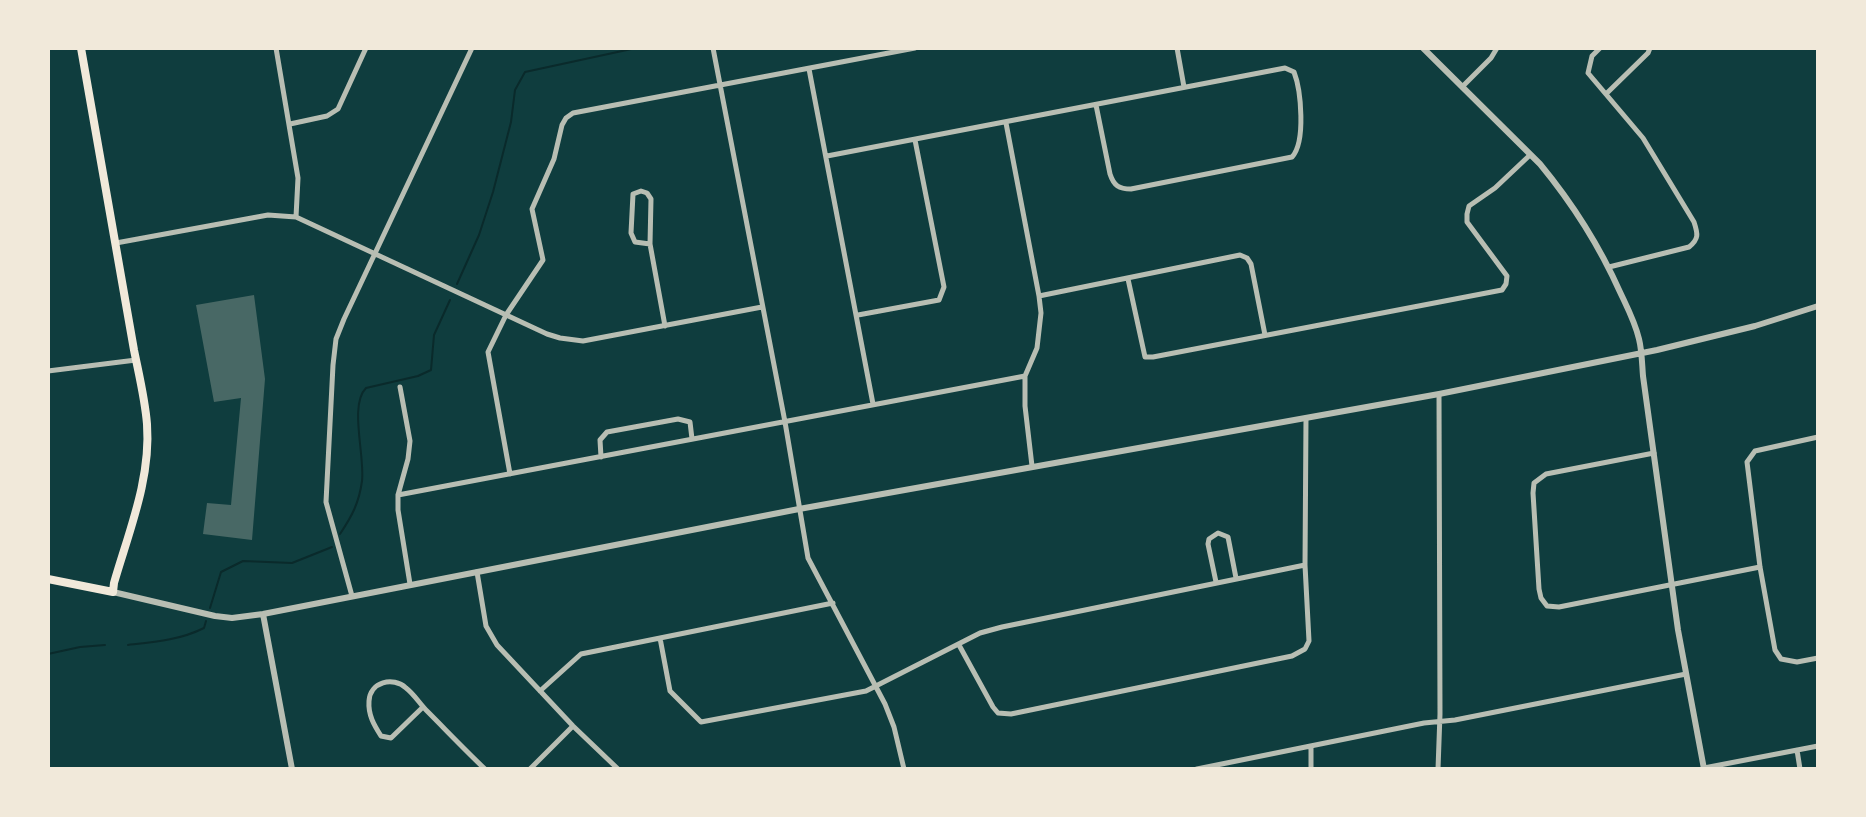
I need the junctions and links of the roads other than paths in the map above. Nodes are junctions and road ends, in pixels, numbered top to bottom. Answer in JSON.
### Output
{"nodes":[{"id":1,"x":81,"y":48,"type":"edge"},
{"id":2,"x":276,"y":48,"type":"edge"},
{"id":3,"x":366,"y":48,"type":"edge"},
{"id":4,"x":472,"y":48,"type":"edge"},
{"id":5,"x":713,"y":48,"type":"edge"},
{"id":6,"x":915,"y":48,"type":"edge"},
{"id":7,"x":1177,"y":48,"type":"edge"},
{"id":8,"x":1423,"y":48,"type":"edge"},
{"id":9,"x":1497,"y":48,"type":"edge"},
{"id":10,"x":1600,"y":48,"type":"edge"},
{"id":11,"x":1650,"y":48,"type":"edge"},
{"id":12,"x":809,"y":69,"type":"junction"},
{"id":13,"x":720,"y":84,"type":"junction"},
{"id":14,"x":1184,"y":87,"type":"junction"},
{"id":15,"x":1462,"y":87,"type":"junction"},
{"id":16,"x":1607,"y":93,"type":"junction"},
{"id":17,"x":1096,"y":105,"type":"junction"},
{"id":18,"x":1006,"y":123,"type":"junction"},
{"id":19,"x":290,"y":124,"type":"junction"},
{"id":20,"x":915,"y":140,"type":"junction"},
{"id":21,"x":1530,"y":155,"type":"junction"},
{"id":22,"x":827,"y":156,"type":"junction"},
{"id":23,"x":296,"y":217,"type":"junction"},
{"id":24,"x":116,"y":243,"type":"junction"},
{"id":25,"x":650,"y":244,"type":"junction"},
{"id":26,"x":376,"y":254,"type":"junction"},
{"id":27,"x":1609,"y":267,"type":"junction"},
{"id":28,"x":1128,"y":279,"type":"junction"},
{"id":29,"x":1039,"y":296,"type":"junction"},
{"id":30,"x":1818,"y":306,"type":"edge"},
{"id":31,"x":763,"y":307,"type":"junction"},
{"id":32,"x":506,"y":315,"type":"junction"},
{"id":33,"x":858,"y":315,"type":"junction"},
{"id":34,"x":665,"y":326,"type":"junction"},
{"id":35,"x":1265,"y":335,"type":"junction"},
{"id":36,"x":1641,"y":353,"type":"junction"},
{"id":37,"x":136,"y":360,"type":"junction"},
{"id":38,"x":48,"y":371,"type":"edge"},
{"id":39,"x":1025,"y":376,"type":"junction"},
{"id":40,"x":400,"y":387,"type":"dead end"},
{"id":41,"x":1439,"y":394,"type":"junction"},
{"id":42,"x":873,"y":404,"type":"junction"},
{"id":43,"x":1306,"y":417,"type":"junction"},
{"id":44,"x":785,"y":422,"type":"junction"},
{"id":45,"x":1818,"y":437,"type":"edge"},
{"id":46,"x":692,"y":439,"type":"junction"},
{"id":47,"x":1654,"y":453,"type":"junction"},
{"id":48,"x":601,"y":457,"type":"junction"},
{"id":49,"x":1032,"y":466,"type":"junction"},
{"id":50,"x":510,"y":474,"type":"junction"},
{"id":51,"x":398,"y":495,"type":"junction"},
{"id":52,"x":799,"y":509,"type":"junction"},
{"id":53,"x":1305,"y":565,"type":"junction"},
{"id":54,"x":1760,"y":567,"type":"junction"},
{"id":55,"x":477,"y":572,"type":"junction"},
{"id":56,"x":1236,"y":578,"type":"junction"},
{"id":57,"x":48,"y":579,"type":"edge"},
{"id":58,"x":1216,"y":582,"type":"junction"},
{"id":59,"x":410,"y":584,"type":"junction"},
{"id":60,"x":1672,"y":584,"type":"junction"},
{"id":61,"x":113,"y":592,"type":"junction"},
{"id":62,"x":352,"y":596,"type":"junction"},
{"id":63,"x":833,"y":603,"type":"junction"},
{"id":64,"x":263,"y":614,"type":"junction"},
{"id":65,"x":660,"y":638,"type":"junction"},
{"id":66,"x":959,"y":645,"type":"junction"},
{"id":67,"x":1818,"y":658,"type":"edge"},
{"id":68,"x":1686,"y":674,"type":"junction"},
{"id":69,"x":876,"y":687,"type":"junction"},
{"id":70,"x":540,"y":691,"type":"junction"},
{"id":71,"x":423,"y":707,"type":"junction"},
{"id":72,"x":1440,"y":721,"type":"junction"},
{"id":73,"x":573,"y":726,"type":"junction"},
{"id":74,"x":1311,"y":746,"type":"junction"},
{"id":75,"x":1818,"y":746,"type":"edge"},
{"id":76,"x":1797,"y":750,"type":"junction"},
{"id":77,"x":1704,"y":768,"type":"edge"},
{"id":78,"x":292,"y":769,"type":"edge"},
{"id":79,"x":485,"y":769,"type":"edge"},
{"id":80,"x":530,"y":769,"type":"edge"},
{"id":81,"x":618,"y":769,"type":"edge"},
{"id":82,"x":904,"y":769,"type":"edge"},
{"id":83,"x":1197,"y":769,"type":"edge"},
{"id":84,"x":1311,"y":769,"type":"edge"},
{"id":85,"x":1438,"y":769,"type":"edge"},
{"id":86,"x":1800,"y":769,"type":"edge"}],
"edges":[{"from":1,"to":24,"type":"main road"},
{"from":2,"to":19,"type":"street"},
{"from":3,"to":19,"type":"street"},
{"from":4,"to":26,"type":"street"},
{"from":5,"to":13,"type":"street"},
{"from":6,"to":12,"type":"street"},
{"from":7,"to":14,"type":"street"},
{"from":8,"to":15,"type":"street"},
{"from":9,"to":15,"type":"street"},
{"from":10,"to":16,"type":"street"},
{"from":11,"to":16,"type":"street"},
{"from":12,"to":13,"type":"street"},
{"from":12,"to":22,"type":"street"},
{"from":13,"to":31,"type":"street"},
{"from":13,"to":32,"type":"street"},
{"from":14,"to":17,"type":"street"},
{"from":14,"to":17,"type":"street"},
{"from":15,"to":21,"type":"street"},
{"from":16,"to":27,"type":"street"},
{"from":17,"to":18,"type":"street"},
{"from":18,"to":20,"type":"street"},
{"from":18,"to":29,"type":"street"},
{"from":19,"to":23,"type":"street"},
{"from":20,"to":22,"type":"street"},
{"from":20,"to":33,"type":"street"},
{"from":21,"to":27,"type":"street"},
{"from":21,"to":35,"type":"street"},
{"from":22,"to":33,"type":"street"},
{"from":23,"to":24,"type":"street"},
{"from":23,"to":26,"type":"street"},
{"from":24,"to":37,"type":"main road"},
{"from":25,"to":25,"type":"street"},
{"from":25,"to":34,"type":"street"},
{"from":26,"to":32,"type":"street"},
{"from":26,"to":62,"type":"street"},
{"from":27,"to":36,"type":"street"},
{"from":28,"to":29,"type":"street"},
{"from":28,"to":35,"type":"street"},
{"from":28,"to":35,"type":"street"},
{"from":29,"to":39,"type":"street"},
{"from":30,"to":36,"type":"street"},
{"from":31,"to":34,"type":"street"},
{"from":31,"to":44,"type":"street"},
{"from":32,"to":34,"type":"street"},
{"from":32,"to":50,"type":"street"},
{"from":33,"to":42,"type":"street"},
{"from":36,"to":41,"type":"street"},
{"from":36,"to":47,"type":"street"},
{"from":37,"to":38,"type":"street"},
{"from":37,"to":61,"type":"main road"},
{"from":39,"to":42,"type":"street"},
{"from":39,"to":49,"type":"street"},
{"from":40,"to":51,"type":"street"},
{"from":41,"to":43,"type":"street"},
{"from":41,"to":72,"type":"street"},
{"from":42,"to":44,"type":"street"},
{"from":43,"to":49,"type":"street"},
{"from":43,"to":53,"type":"street"},
{"from":44,"to":46,"type":"street"},
{"from":44,"to":52,"type":"street"},
{"from":45,"to":54,"type":"street"},
{"from":46,"to":48,"type":"street"},
{"from":46,"to":48,"type":"street"},
{"from":47,"to":60,"type":"street"},
{"from":47,"to":60,"type":"street"},
{"from":48,"to":50,"type":"street"},
{"from":49,"to":52,"type":"street"},
{"from":50,"to":51,"type":"street"},
{"from":51,"to":59,"type":"street"},
{"from":52,"to":55,"type":"street"},
{"from":52,"to":63,"type":"street"},
{"from":53,"to":56,"type":"street"},
{"from":53,"to":66,"type":"street"},
{"from":54,"to":60,"type":"street"},
{"from":54,"to":67,"type":"street"},
{"from":55,"to":59,"type":"street"},
{"from":55,"to":70,"type":"street"},
{"from":56,"to":58,"type":"street"},
{"from":56,"to":58,"type":"street"},
{"from":57,"to":61,"type":"main road"},
{"from":58,"to":66,"type":"street"},
{"from":59,"to":62,"type":"street"},
{"from":60,"to":68,"type":"street"},
{"from":61,"to":64,"type":"street"},
{"from":62,"to":64,"type":"street"},
{"from":63,"to":65,"type":"street"},
{"from":63,"to":69,"type":"street"},
{"from":64,"to":78,"type":"street"},
{"from":65,"to":69,"type":"street"},
{"from":65,"to":70,"type":"street"},
{"from":66,"to":69,"type":"street"},
{"from":68,"to":72,"type":"street"},
{"from":68,"to":77,"type":"street"},
{"from":69,"to":82,"type":"street"},
{"from":70,"to":73,"type":"street"},
{"from":71,"to":71,"type":"street"},
{"from":71,"to":79,"type":"street"},
{"from":72,"to":74,"type":"street"},
{"from":72,"to":85,"type":"street"},
{"from":73,"to":80,"type":"street"},
{"from":73,"to":81,"type":"street"},
{"from":74,"to":83,"type":"street"},
{"from":74,"to":84,"type":"street"},
{"from":75,"to":76,"type":"street"},
{"from":76,"to":77,"type":"street"},
{"from":76,"to":86,"type":"street"}]}
